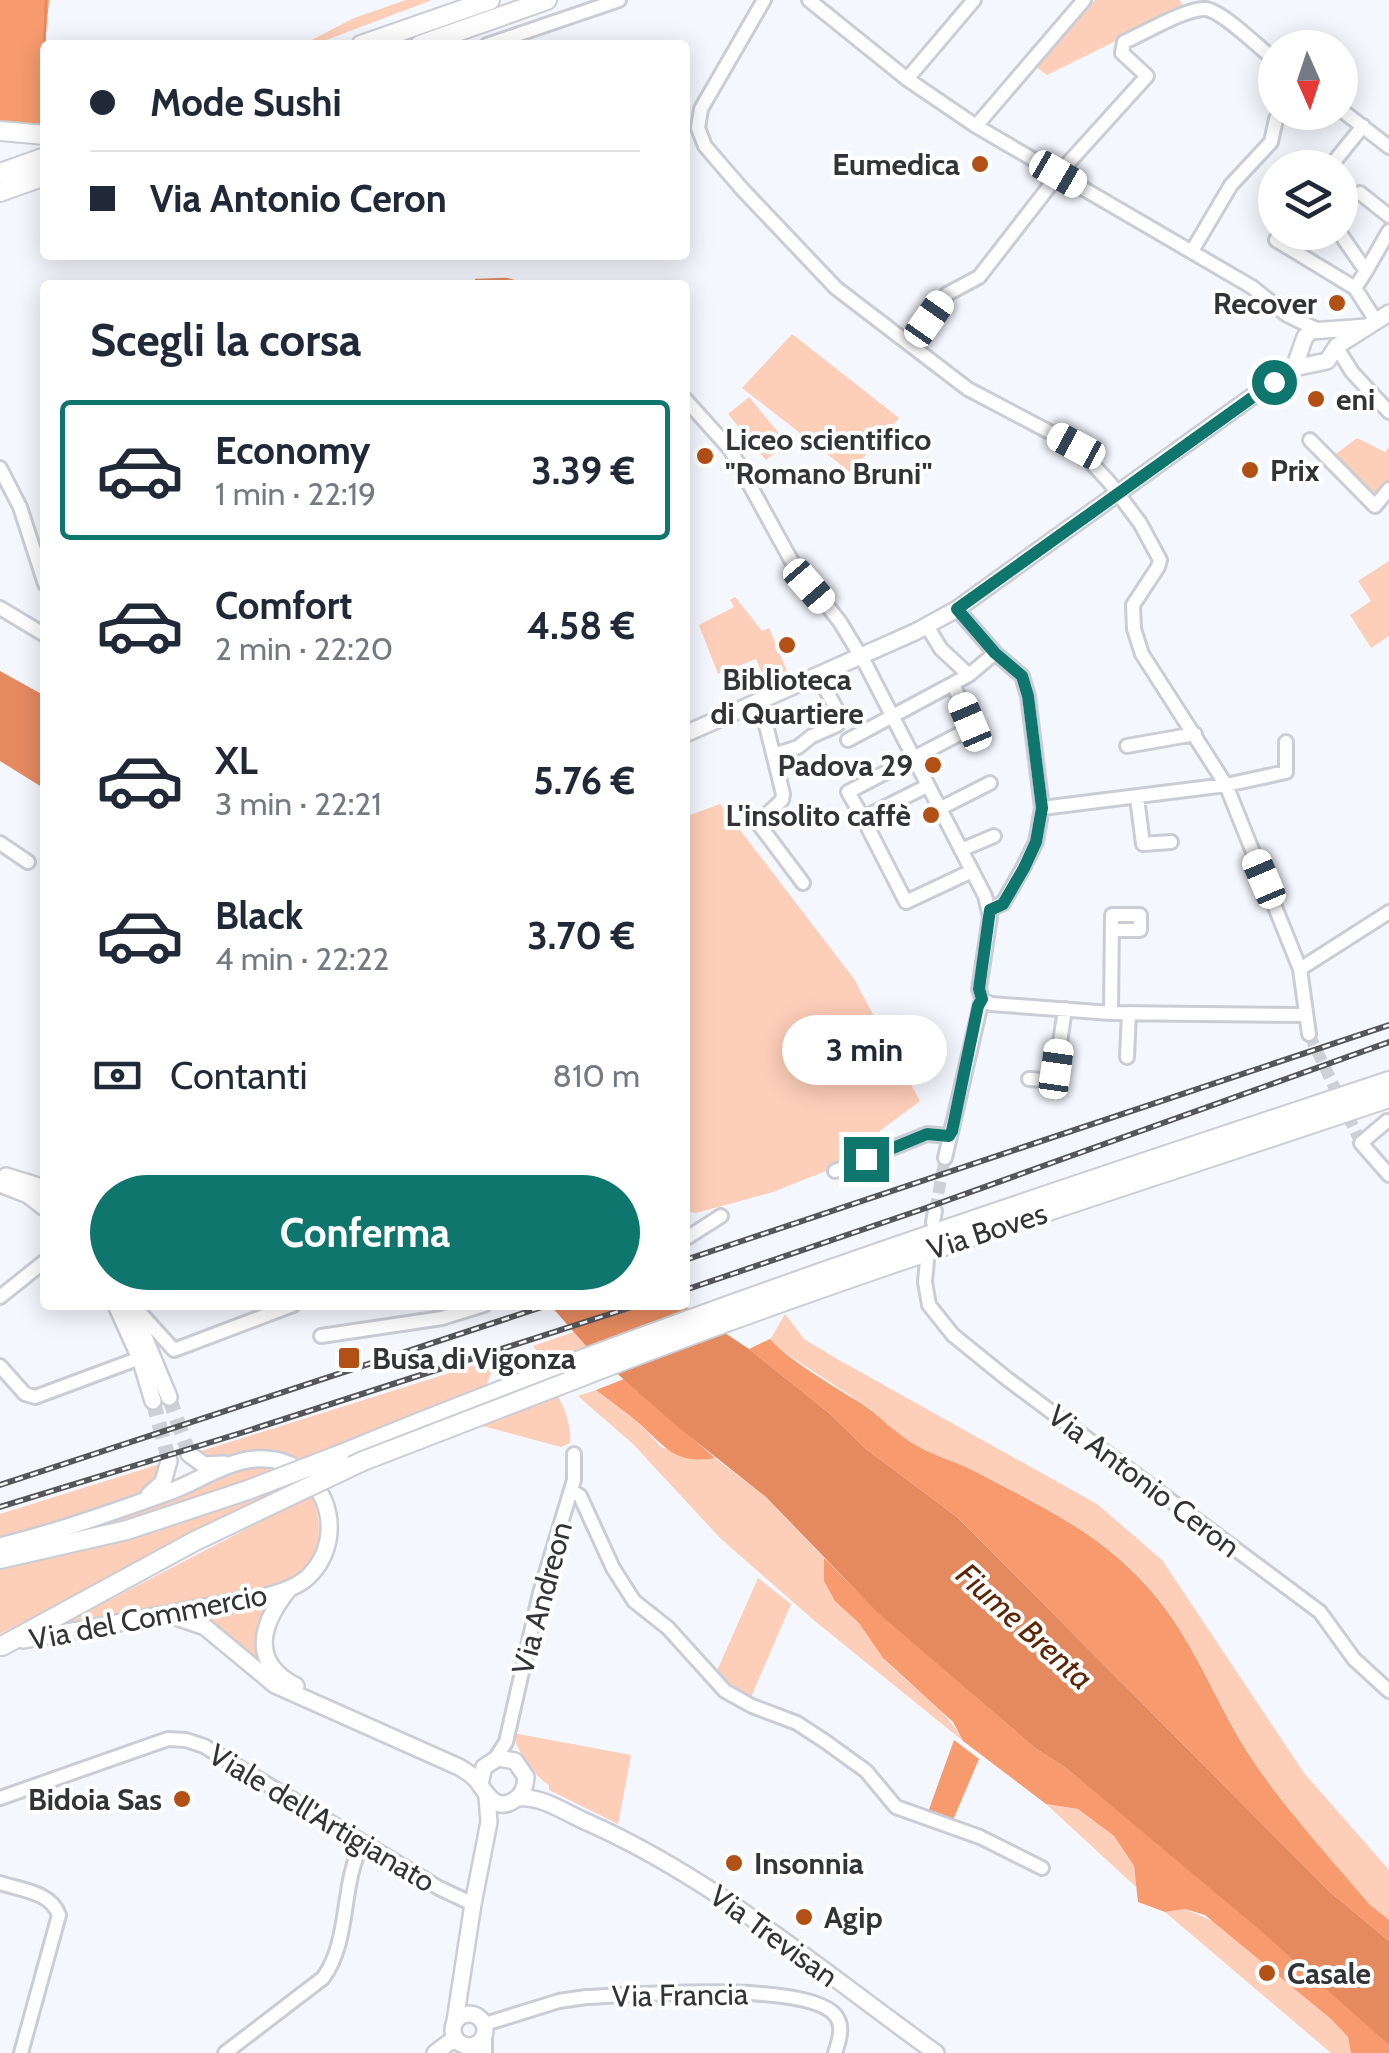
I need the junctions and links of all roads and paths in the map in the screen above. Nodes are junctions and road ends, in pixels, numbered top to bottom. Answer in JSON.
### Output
{"nodes":[{"id":1,"x":490,"y":0,"type":"edge"},
{"id":2,"x":547,"y":0,"type":"edge"},
{"id":3,"x":619,"y":0,"type":"edge"},
{"id":4,"x":809,"y":0,"type":"edge"},
{"id":5,"x":974,"y":0,"type":"edge"},
{"id":6,"x":1084,"y":0,"type":"edge"},
{"id":7,"x":763,"y":1,"type":"edge"},
{"id":8,"x":376,"y":40,"type":"edge"},
{"id":9,"x":434,"y":40,"type":"edge"},
{"id":10,"x":502,"y":40,"type":"edge"},
{"id":11,"x":1258,"y":47,"type":"edge"},
{"id":12,"x":907,"y":79,"type":"junction"},
{"id":13,"x":1358,"y":122,"type":"edge"},
{"id":14,"x":976,"y":126,"type":"junction"},
{"id":15,"x":1363,"y":126,"type":"junction"},
{"id":16,"x":1274,"y":130,"type":"edge"},
{"id":17,"x":0,"y":131,"type":"edge"},
{"id":18,"x":40,"y":135,"type":"edge"},
{"id":19,"x":1389,"y":147,"type":"edge"},
{"id":20,"x":1344,"y":150,"type":"edge"},
{"id":21,"x":40,"y":159,"type":"edge"},
{"id":22,"x":0,"y":172,"type":"edge"},
{"id":23,"x":1058,"y":174,"type":"junction"},
{"id":24,"x":40,"y":178,"type":"edge"},
{"id":25,"x":0,"y":192,"type":"edge"},
{"id":26,"x":1360,"y":193,"type":"dead end"},
{"id":27,"x":1389,"y":216,"type":"edge"},
{"id":28,"x":1389,"y":230,"type":"edge"},
{"id":29,"x":1292,"y":250,"type":"edge"},
{"id":30,"x":1351,"y":250,"type":"edge"},
{"id":31,"x":1192,"y":251,"type":"junction"},
{"id":32,"x":1366,"y":272,"type":"junction"},
{"id":33,"x":1355,"y":288,"type":"junction"},
{"id":34,"x":1287,"y":314,"type":"junction"},
{"id":35,"x":1377,"y":321,"type":"edge"},
{"id":36,"x":1321,"y":329,"type":"junction"},
{"id":37,"x":911,"y":345,"type":"junction"},
{"id":38,"x":1303,"y":347,"type":"junction"},
{"id":39,"x":1337,"y":347,"type":"junction"},
{"id":40,"x":1319,"y":362,"type":"junction"},
{"id":41,"x":1294,"y":368,"type":"junction"},
{"id":42,"x":1352,"y":372,"type":"junction"},
{"id":43,"x":690,"y":405,"type":"edge"},
{"id":44,"x":1389,"y":412,"type":"edge"},
{"id":45,"x":1310,"y":440,"type":"dead end"},
{"id":46,"x":0,"y":468,"type":"edge"},
{"id":47,"x":1389,"y":490,"type":"edge"},
{"id":48,"x":1118,"y":492,"type":"junction"},
{"id":49,"x":40,"y":569,"type":"edge"},
{"id":50,"x":0,"y":608,"type":"edge"},
{"id":51,"x":957,"y":609,"type":"junction"},
{"id":52,"x":40,"y":632,"type":"edge"},
{"id":53,"x":930,"y":632,"type":"dead end"},
{"id":54,"x":995,"y":653,"type":"junction"},
{"id":55,"x":861,"y":656,"type":"junction"},
{"id":56,"x":818,"y":675,"type":"junction"},
{"id":57,"x":970,"y":675,"type":"junction"},
{"id":58,"x":953,"y":684,"type":"junction"},
{"id":59,"x":757,"y":701,"type":"junction"},
{"id":60,"x":891,"y":716,"type":"junction"},
{"id":61,"x":690,"y":732,"type":"edge"},
{"id":62,"x":1196,"y":734,"type":"junction"},
{"id":63,"x":848,"y":740,"type":"dead end"},
{"id":64,"x":1286,"y":742,"type":"dead end"},
{"id":65,"x":1127,"y":746,"type":"dead end"},
{"id":66,"x":774,"y":755,"type":"junction"},
{"id":67,"x":913,"y":759,"type":"junction"},
{"id":68,"x":990,"y":783,"type":"dead end"},
{"id":69,"x":1226,"y":785,"type":"junction"},
{"id":70,"x":927,"y":786,"type":"junction"},
{"id":71,"x":1137,"y":798,"type":"junction"},
{"id":72,"x":939,"y":808,"type":"junction"},
{"id":73,"x":1042,"y":808,"type":"junction"},
{"id":74,"x":862,"y":818,"type":"junction"},
{"id":75,"x":994,"y":836,"type":"dead end"},
{"id":76,"x":1172,"y":842,"type":"dead end"},
{"id":77,"x":0,"y":843,"type":"edge"},
{"id":78,"x":961,"y":850,"type":"junction"},
{"id":79,"x":28,"y":862,"type":"dead end"},
{"id":80,"x":972,"y":871,"type":"junction"},
{"id":81,"x":801,"y":883,"type":"dead end"},
{"id":82,"x":990,"y":910,"type":"junction"},
{"id":83,"x":1389,"y":912,"type":"edge"},
{"id":84,"x":1112,"y":930,"type":"dead end"},
{"id":85,"x":1300,"y":969,"type":"junction"},
{"id":86,"x":980,"y":994,"type":"junction"},
{"id":87,"x":1064,"y":1010,"type":"junction"},
{"id":88,"x":1111,"y":1013,"type":"junction"},
{"id":89,"x":1129,"y":1013,"type":"junction"},
{"id":90,"x":1305,"y":1015,"type":"junction"},
{"id":91,"x":1309,"y":1034,"type":"tunnel mouth"},
{"id":92,"x":1128,"y":1057,"type":"dead end"},
{"id":93,"x":1028,"y":1079,"type":"dead end"},
{"id":94,"x":1389,"y":1081,"type":"edge"},
{"id":95,"x":1389,"y":1098,"type":"edge"},
{"id":96,"x":1387,"y":1121,"type":"edge"},
{"id":97,"x":949,"y":1136,"type":"junction"},
{"id":98,"x":945,"y":1158,"type":"tunnel mouth"},
{"id":99,"x":835,"y":1171,"type":"dead end"},
{"id":100,"x":0,"y":1174,"type":"edge"},
{"id":101,"x":1389,"y":1176,"type":"edge"},
{"id":102,"x":0,"y":1184,"type":"edge"},
{"id":103,"x":40,"y":1186,"type":"edge"},
{"id":104,"x":40,"y":1204,"type":"edge"},
{"id":105,"x":721,"y":1216,"type":"dead end"},
{"id":106,"x":690,"y":1236,"type":"edge"},
{"id":107,"x":927,"y":1260,"type":"dead end"},
{"id":108,"x":40,"y":1264,"type":"edge"},
{"id":109,"x":0,"y":1297,"type":"edge"},
{"id":110,"x":769,"y":1299,"type":"junction"},
{"id":111,"x":118,"y":1310,"type":"edge"},
{"id":112,"x":134,"y":1310,"type":"edge"},
{"id":113,"x":137,"y":1310,"type":"edge"},
{"id":114,"x":280,"y":1310,"type":"edge"},
{"id":115,"x":468,"y":1310,"type":"edge"},
{"id":116,"x":321,"y":1336,"type":"dead end"},
{"id":117,"x":140,"y":1358,"type":"junction"},
{"id":118,"x":0,"y":1366,"type":"edge"},
{"id":119,"x":580,"y":1377,"type":"joint"},
{"id":120,"x":189,"y":1454,"type":"dead end"},
{"id":121,"x":574,"y":1454,"type":"dead end"},
{"id":122,"x":248,"y":1460,"type":"junction"},
{"id":123,"x":170,"y":1461,"type":"dead end"},
{"id":124,"x":571,"y":1490,"type":"junction"},
{"id":125,"x":138,"y":1502,"type":"junction"},
{"id":126,"x":0,"y":1546,"type":"edge"},
{"id":127,"x":0,"y":1559,"type":"edge"},
{"id":128,"x":288,"y":1590,"type":"junction"},
{"id":129,"x":160,"y":1614,"type":"junction"},
{"id":130,"x":1,"y":1647,"type":"edge"},
{"id":131,"x":1389,"y":1690,"type":"edge"},
{"id":132,"x":506,"y":1742,"type":"junction"},
{"id":133,"x":492,"y":1761,"type":"junction"},
{"id":134,"x":515,"y":1761,"type":"junction"},
{"id":135,"x":526,"y":1777,"type":"junction"},
{"id":136,"x":484,"y":1791,"type":"junction"},
{"id":137,"x":0,"y":1798,"type":"edge"},
{"id":138,"x":512,"y":1800,"type":"junction"},
{"id":139,"x":489,"y":1822,"type":"junction"},
{"id":140,"x":606,"y":1829,"type":"junction"},
{"id":141,"x":363,"y":1842,"type":"junction"},
{"id":142,"x":1042,"y":1868,"type":"dead end"},
{"id":143,"x":0,"y":1883,"type":"edge"},
{"id":144,"x":473,"y":1904,"type":"junction"},
{"id":145,"x":461,"y":1995,"type":"junction"},
{"id":146,"x":481,"y":2025,"type":"junction"},
{"id":147,"x":464,"y":2039,"type":"edge"},
{"id":148,"x":21,"y":2053,"type":"edge"},
{"id":149,"x":225,"y":2053,"type":"edge"},
{"id":150,"x":435,"y":2053,"type":"edge"},
{"id":151,"x":485,"y":2053,"type":"edge"},
{"id":152,"x":835,"y":2053,"type":"edge"},
{"id":153,"x":936,"y":2053,"type":"edge"}],
"edges":[{"from":1,"to":8,"type":"highway"},
{"from":2,"to":9,"type":"highway"},
{"from":3,"to":10,"type":"street"},
{"from":4,"to":12,"type":"street"},
{"from":5,"to":12,"type":"street"},
{"from":6,"to":14,"type":"street"},
{"from":7,"to":37,"type":"street"},
{"from":11,"to":23,"type":"street"},
{"from":12,"to":14,"type":"street"},
{"from":13,"to":15,"type":"street"},
{"from":14,"to":23,"type":"street"},
{"from":15,"to":19,"type":"street"},
{"from":15,"to":20,"type":"street"},
{"from":16,"to":31,"type":"street"},
{"from":17,"to":18,"type":"highway"},
{"from":21,"to":22,"type":"highway"},
{"from":23,"to":31,"type":"street"},
{"from":23,"to":37,"type":"street"},
{"from":24,"to":25,"type":"highway"},
{"from":26,"to":27,"type":"street"},
{"from":28,"to":32,"type":"street"},
{"from":29,"to":33,"type":"street"},
{"from":30,"to":32,"type":"street"},
{"from":31,"to":34,"type":"street"},
{"from":32,"to":33,"type":"street"},
{"from":33,"to":35,"type":"street"},
{"from":34,"to":36,"type":"street"},
{"from":34,"to":38,"type":"street"},
{"from":35,"to":36,"type":"main road"},
{"from":35,"to":39,"type":"main road"},
{"from":36,"to":38,"type":"main road"},
{"from":36,"to":39,"type":"main road"},
{"from":37,"to":48,"type":"street"},
{"from":38,"to":40,"type":"main road"},
{"from":38,"to":41,"type":"main road"},
{"from":39,"to":40,"type":"main road"},
{"from":39,"to":42,"type":"street"},
{"from":40,"to":41,"type":"main road"},
{"from":40,"to":42,"type":"street"},
{"from":41,"to":48,"type":"main road"},
{"from":42,"to":44,"type":"street"},
{"from":43,"to":55,"type":"street"},
{"from":45,"to":47,"type":"street"},
{"from":46,"to":49,"type":"street"},
{"from":48,"to":51,"type":"main road"},
{"from":48,"to":62,"type":"street"},
{"from":50,"to":52,"type":"street"},
{"from":51,"to":54,"type":"street"},
{"from":51,"to":55,"type":"main road"},
{"from":53,"to":57,"type":"street"},
{"from":54,"to":57,"type":"street"},
{"from":54,"to":73,"type":"street"},
{"from":55,"to":56,"type":"main road"},
{"from":55,"to":60,"type":"street"},
{"from":56,"to":59,"type":"main road"},
{"from":56,"to":66,"type":"street"},
{"from":57,"to":58,"type":"street"},
{"from":58,"to":60,"type":"street"},
{"from":58,"to":67,"type":"street"},
{"from":59,"to":61,"type":"main road"},
{"from":59,"to":66,"type":"street"},
{"from":60,"to":63,"type":"street"},
{"from":60,"to":67,"type":"street"},
{"from":62,"to":65,"type":"street"},
{"from":62,"to":69,"type":"street"},
{"from":64,"to":69,"type":"street"},
{"from":66,"to":81,"type":"street"},
{"from":67,"to":70,"type":"street"},
{"from":67,"to":74,"type":"street"},
{"from":68,"to":72,"type":"street"},
{"from":69,"to":71,"type":"street"},
{"from":69,"to":85,"type":"street"},
{"from":70,"to":72,"type":"street"},
{"from":70,"to":74,"type":"street"},
{"from":71,"to":73,"type":"street"},
{"from":71,"to":76,"type":"street"},
{"from":72,"to":78,"type":"street"},
{"from":73,"to":82,"type":"street"},
{"from":74,"to":80,"type":"street"},
{"from":75,"to":78,"type":"street"},
{"from":77,"to":79,"type":"street"},
{"from":78,"to":80,"type":"street"},
{"from":80,"to":82,"type":"street"},
{"from":82,"to":86,"type":"street"},
{"from":83,"to":85,"type":"street"},
{"from":84,"to":88,"type":"street"},
{"from":85,"to":90,"type":"street"},
{"from":86,"to":87,"type":"street"},
{"from":86,"to":97,"type":"street"},
{"from":87,"to":88,"type":"street"},
{"from":87,"to":93,"type":"street"},
{"from":88,"to":89,"type":"street"},
{"from":89,"to":90,"type":"street"},
{"from":89,"to":92,"type":"street"},
{"from":90,"to":91,"type":"street"},
{"from":94,"to":110,"type":"highway","name":"Via Boves"},
{"from":95,"to":110,"type":"highway","name":"Via Boves"},
{"from":96,"to":101,"type":"street"},
{"from":97,"to":98,"type":"street"},
{"from":97,"to":99,"type":"street"},
{"from":100,"to":103,"type":"main road"},
{"from":102,"to":104,"type":"main road"},
{"from":105,"to":106,"type":"street"},
{"from":107,"to":131,"type":"street","name":"Via Antonio Ceron"},
{"from":108,"to":109,"type":"street"},
{"from":110,"to":119,"type":"highway","name":"Via Boves"},
{"from":110,"to":127,"type":"highway","name":"Via Boves","bridge":true},
{"from":111,"to":117,"type":"main road"},
{"from":112,"to":117,"type":"main road"},
{"from":113,"to":114,"type":"street"},
{"from":115,"to":116,"type":"street"},
{"from":117,"to":118,"type":"street"},
{"from":119,"to":130,"type":"highway","name":"Via del Commercio","bridge":true},
{"from":120,"to":122,"type":"main road"},
{"from":121,"to":124,"type":"street","name":"Via Andreon"},
{"from":122,"to":125,"type":"main road","name":"Via del Commercio"},
{"from":122,"to":128,"type":"main road","name":"Via del Commercio"},
{"from":123,"to":125,"type":"main road"},
{"from":124,"to":132,"type":"street","name":"Via Andreon"},
{"from":124,"to":142,"type":"street"},
{"from":125,"to":126,"type":"main road","name":"Via del Commercio"},
{"from":128,"to":129,"type":"main road","name":"Via del Commercio"},
{"from":128,"to":133,"type":"main road"},
{"from":129,"to":130,"type":"main road","name":"Via del Commercio"},
{"from":129,"to":136,"type":"main road"},
{"from":132,"to":133,"type":"street","name":"Via Andreon"},
{"from":132,"to":134,"type":"street"},
{"from":133,"to":134,"type":"main road"},
{"from":133,"to":136,"type":"main road"},
{"from":134,"to":135,"type":"main road"},
{"from":135,"to":138,"type":"main road"},
{"from":135,"to":140,"type":"main road","name":"Via Trevisan"},
{"from":136,"to":138,"type":"main road"},
{"from":136,"to":139,"type":"main road"},
{"from":137,"to":141,"type":"street","name":"Viale dell'Artigianato"},
{"from":138,"to":139,"type":"main road"},
{"from":138,"to":140,"type":"main road","name":"Via Trevisan"},
{"from":139,"to":144,"type":"main road"},
{"from":140,"to":153,"type":"main road","name":"Via Trevisan"},
{"from":141,"to":144,"type":"street","name":"Viale dell'Artigianato"},
{"from":141,"to":149,"type":"street"},
{"from":143,"to":148,"type":"street"},
{"from":144,"to":145,"type":"main road"},
{"from":145,"to":146,"type":"main road"},
{"from":145,"to":147,"type":"main road"},
{"from":146,"to":147,"type":"main road"},
{"from":146,"to":147,"type":"main road"},
{"from":146,"to":151,"type":"street"},
{"from":146,"to":152,"type":"street","name":"Via Francia"},
{"from":147,"to":150,"type":"main road"}]}
